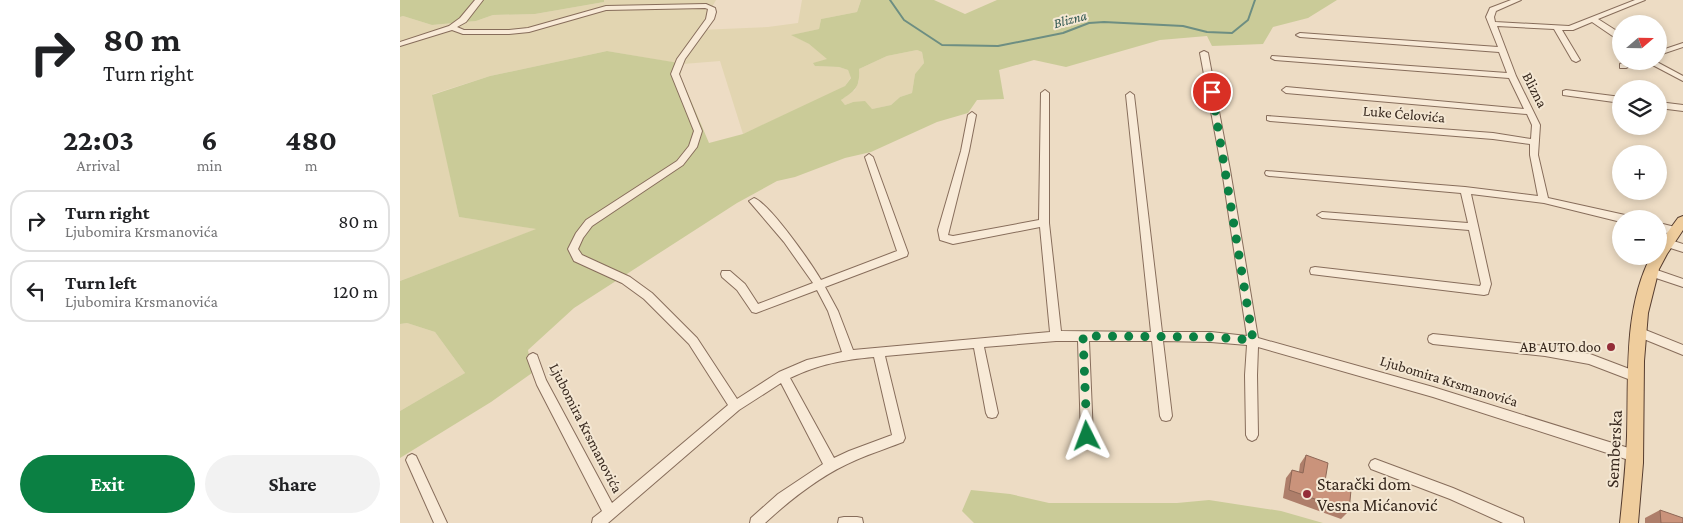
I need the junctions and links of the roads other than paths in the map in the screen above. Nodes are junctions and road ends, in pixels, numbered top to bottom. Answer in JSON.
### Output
{"nodes":[{"id":1,"x":479,"y":0,"type":"edge"},
{"id":2,"x":1517,"y":0,"type":"edge"},
{"id":3,"x":1640,"y":0,"type":"edge"},
{"id":4,"x":1593,"y":19,"type":"junction"},
{"id":5,"x":1493,"y":24,"type":"junction"},
{"id":6,"x":452,"y":28,"type":"junction"},
{"id":7,"x":1557,"y":28,"type":"junction"},
{"id":8,"x":1612,"y":31,"type":"edge"},
{"id":9,"x":1300,"y":35,"type":"dead end"},
{"id":10,"x":400,"y":44,"type":"edge"},
{"id":11,"x":1683,"y":45,"type":"edge"},
{"id":12,"x":1502,"y":50,"type":"junction"},
{"id":13,"x":1668,"y":50,"type":"edge"},
{"id":14,"x":1204,"y":53,"type":"dead end"},
{"id":15,"x":1275,"y":58,"type":"dead end"},
{"id":16,"x":1576,"y":60,"type":"dead end"},
{"id":17,"x":1666,"y":70,"type":"edge"},
{"id":18,"x":1512,"y":76,"type":"junction"},
{"id":19,"x":1683,"y":79,"type":"edge"},
{"id":20,"x":1286,"y":90,"type":"dead end"},
{"id":21,"x":1045,"y":93,"type":"dead end"},
{"id":22,"x":1566,"y":93,"type":"dead end"},
{"id":23,"x":1130,"y":95,"type":"dead end"},
{"id":24,"x":1612,"y":99,"type":"edge"},
{"id":25,"x":1667,"y":106,"type":"edge"},
{"id":26,"x":1683,"y":108,"type":"edge"},
{"id":27,"x":1531,"y":112,"type":"junction"},
{"id":28,"x":972,"y":115,"type":"dead end"},
{"id":29,"x":1270,"y":118,"type":"dead end"},
{"id":30,"x":1535,"y":142,"type":"junction"},
{"id":31,"x":869,"y":157,"type":"dead end"},
{"id":32,"x":1269,"y":173,"type":"dead end"},
{"id":33,"x":1465,"y":190,"type":"junction"},
{"id":34,"x":1544,"y":200,"type":"junction"},
{"id":35,"x":754,"y":201,"type":"dead end"},
{"id":36,"x":1322,"y":215,"type":"dead end"},
{"id":37,"x":1612,"y":216,"type":"edge"},
{"id":38,"x":1044,"y":223,"type":"junction"},
{"id":39,"x":1473,"y":226,"type":"junction"},
{"id":40,"x":1675,"y":232,"type":"edge"},
{"id":41,"x":1683,"y":248,"type":"edge"},
{"id":42,"x":1315,"y":271,"type":"dead end"},
{"id":43,"x":1651,"y":272,"type":"junction"},
{"id":44,"x":726,"y":274,"type":"dead end"},
{"id":45,"x":1683,"y":283,"type":"edge"},
{"id":46,"x":820,"y":285,"type":"junction"},
{"id":47,"x":1638,"y":332,"type":"junction"},
{"id":48,"x":1056,"y":336,"type":"junction"},
{"id":49,"x":1083,"y":336,"type":"junction"},
{"id":50,"x":1158,"y":338,"type":"junction"},
{"id":51,"x":1433,"y":339,"type":"dead end"},
{"id":52,"x":1253,"y":340,"type":"junction"},
{"id":53,"x":978,"y":343,"type":"junction"},
{"id":54,"x":1683,"y":350,"type":"edge"},
{"id":55,"x":879,"y":353,"type":"junction"},
{"id":56,"x":849,"y":355,"type":"junction"},
{"id":57,"x":533,"y":358,"type":"dead end"},
{"id":58,"x":783,"y":376,"type":"junction"},
{"id":59,"x":1636,"y":377,"type":"junction"},
{"id":60,"x":735,"y":406,"type":"junction"},
{"id":61,"x":992,"y":413,"type":"dead end"},
{"id":62,"x":1166,"y":416,"type":"dead end"},
{"id":63,"x":1087,"y":436,"type":"dead end"},
{"id":64,"x":1252,"y":436,"type":"dead end"},
{"id":65,"x":1635,"y":456,"type":"junction"},
{"id":66,"x":412,"y":460,"type":"dead end"},
{"id":67,"x":1375,"y":465,"type":"dead end"},
{"id":68,"x":831,"y":466,"type":"junction"},
{"id":69,"x":610,"y":512,"type":"junction"},
{"id":70,"x":441,"y":523,"type":"edge"},
{"id":71,"x":598,"y":523,"type":"edge"},
{"id":72,"x":756,"y":523,"type":"edge"},
{"id":73,"x":844,"y":523,"type":"edge"},
{"id":74,"x":857,"y":523,"type":"edge"},
{"id":75,"x":1518,"y":523,"type":"edge"},
{"id":76,"x":1629,"y":523,"type":"edge"}],
"edges":[{"from":1,"to":6,"type":"street"},
{"from":2,"to":5,"type":"street"},
{"from":3,"to":4,"type":"street"},
{"from":4,"to":7,"type":"street"},
{"from":4,"to":8,"type":"street"},
{"from":5,"to":7,"type":"street"},
{"from":5,"to":12,"type":"street","name":"Blizna"},
{"from":6,"to":10,"type":"street"},
{"from":6,"to":60,"type":"street"},
{"from":7,"to":16,"type":"street"},
{"from":9,"to":12,"type":"street"},
{"from":11,"to":13,"type":"street"},
{"from":12,"to":18,"type":"street","name":"Blizna"},
{"from":14,"to":52,"type":"street"},
{"from":15,"to":18,"type":"street"},
{"from":17,"to":19,"type":"street"},
{"from":18,"to":27,"type":"street","name":"Blizna"},
{"from":20,"to":27,"type":"street","name":"Luke Ćelovića"},
{"from":21,"to":38,"type":"street"},
{"from":22,"to":24,"type":"street"},
{"from":23,"to":50,"type":"street"},
{"from":25,"to":26,"type":"street"},
{"from":27,"to":30,"type":"street","name":"Blizna"},
{"from":28,"to":38,"type":"street"},
{"from":29,"to":30,"type":"street","name":"Luke Ćelovića"},
{"from":30,"to":34,"type":"street","name":"Blizna"},
{"from":31,"to":46,"type":"street"},
{"from":32,"to":33,"type":"street"},
{"from":33,"to":34,"type":"street"},
{"from":33,"to":39,"type":"street"},
{"from":34,"to":37,"type":"street"},
{"from":35,"to":46,"type":"street"},
{"from":36,"to":39,"type":"street"},
{"from":38,"to":48,"type":"street"},
{"from":39,"to":42,"type":"street"},
{"from":40,"to":41,"type":"street"},
{"from":40,"to":43,"type":"main road","name":"Semberska"},
{"from":43,"to":45,"type":"street"},
{"from":43,"to":47,"type":"main road","name":"Semberska"},
{"from":44,"to":46,"type":"street"},
{"from":46,"to":56,"type":"street"},
{"from":47,"to":54,"type":"street"},
{"from":47,"to":59,"type":"main road","name":"Semberska"},
{"from":48,"to":49,"type":"street","name":"Ljubomira Krsmanovića"},
{"from":48,"to":53,"type":"street","name":"Ljubomira Krsmanovića"},
{"from":49,"to":50,"type":"street","name":"Ljubomira Krsmanovića"},
{"from":49,"to":63,"type":"street"},
{"from":50,"to":52,"type":"street","name":"Ljubomira Krsmanovića"},
{"from":50,"to":62,"type":"street"},
{"from":51,"to":59,"type":"street"},
{"from":52,"to":64,"type":"street"},
{"from":52,"to":65,"type":"street","name":"Ljubomira Krsmanovića"},
{"from":53,"to":55,"type":"street","name":"Ljubomira Krsmanovića"},
{"from":53,"to":61,"type":"street"},
{"from":55,"to":56,"type":"street","name":"Ljubomira Krsmanovića"},
{"from":55,"to":68,"type":"street"},
{"from":56,"to":58,"type":"street","name":"Ljubomira Krsmanovića"},
{"from":57,"to":69,"type":"street","name":"Ljubomira Krsmanovića"},
{"from":58,"to":60,"type":"street","name":"Ljubomira Krsmanovića"},
{"from":58,"to":68,"type":"street"},
{"from":59,"to":65,"type":"main road","name":"Semberska"},
{"from":60,"to":69,"type":"street","name":"Ljubomira Krsmanovića"},
{"from":65,"to":76,"type":"main road","name":"Semberska"},
{"from":66,"to":70,"type":"street"},
{"from":67,"to":75,"type":"street"},
{"from":68,"to":72,"type":"street"},
{"from":69,"to":71,"type":"street","name":"Ljubomira Krsmanovića"},
{"from":73,"to":74,"type":"street"}]}
